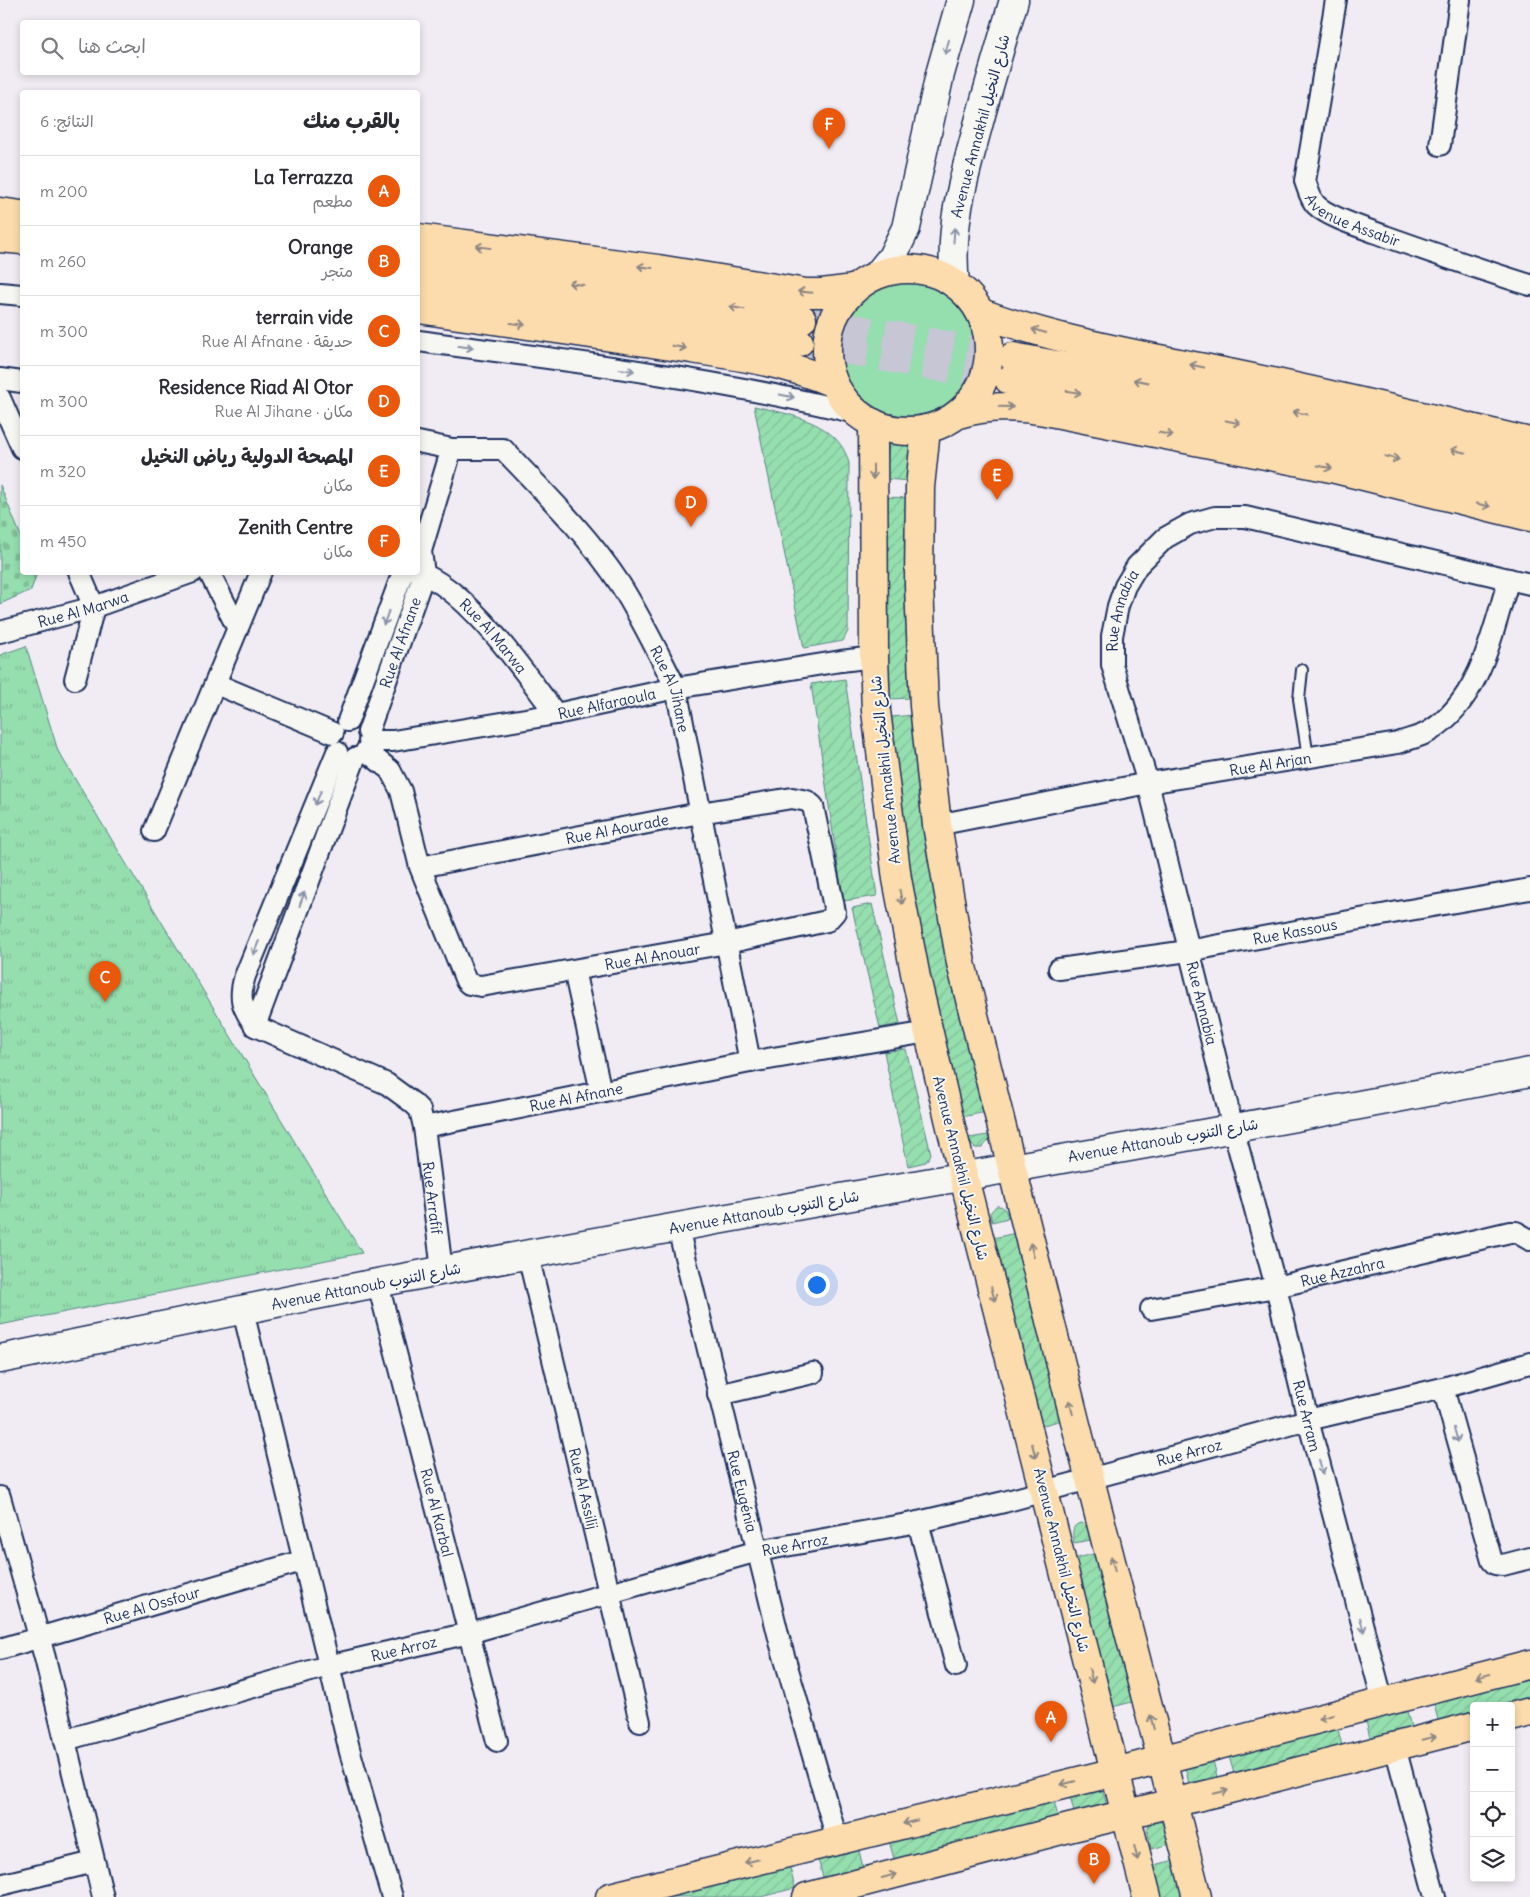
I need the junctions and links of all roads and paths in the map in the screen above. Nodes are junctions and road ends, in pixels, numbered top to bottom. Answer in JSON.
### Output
{"nodes":[{"id":1,"x":961,"y":0,"type":"edge"},
{"id":2,"x":1014,"y":0,"type":"edge"},
{"id":3,"x":1336,"y":0,"type":"edge"},
{"id":4,"x":1460,"y":0,"type":"edge"},
{"id":5,"x":1440,"y":145,"type":"dead end"},
{"id":6,"x":0,"y":212,"type":"edge"},
{"id":7,"x":20,"y":215,"type":"edge"},
{"id":8,"x":0,"y":238,"type":"edge"},
{"id":9,"x":420,"y":238,"type":"edge"},
{"id":10,"x":20,"y":240,"type":"edge"},
{"id":11,"x":420,"y":263,"type":"edge"},
{"id":12,"x":879,"y":273,"type":"junction"},
{"id":13,"x":955,"y":284,"type":"junction"},
{"id":14,"x":1530,"y":285,"type":"edge"},
{"id":15,"x":420,"y":286,"type":"edge"},
{"id":16,"x":854,"y":289,"type":"junction"},
{"id":17,"x":0,"y":293,"type":"edge"},
{"id":18,"x":20,"y":295,"type":"edge"},
{"id":19,"x":420,"y":309,"type":"edge"},
{"id":20,"x":981,"y":313,"type":"junction"},
{"id":21,"x":420,"y":342,"type":"edge"},
{"id":22,"x":0,"y":379,"type":"edge"},
{"id":23,"x":20,"y":382,"type":"edge"},
{"id":24,"x":833,"y":383,"type":"junction"},
{"id":25,"x":0,"y":398,"type":"edge"},
{"id":26,"x":959,"y":414,"type":"junction"},
{"id":27,"x":865,"y":418,"type":"junction"},
{"id":28,"x":926,"y":429,"type":"junction"},
{"id":29,"x":420,"y":442,"type":"edge"},
{"id":30,"x":1530,"y":442,"type":"edge"},
{"id":31,"x":20,"y":443,"type":"edge"},
{"id":32,"x":448,"y":461,"type":"dead end"},
{"id":33,"x":1530,"y":469,"type":"edge"},
{"id":34,"x":1530,"y":492,"type":"edge"},
{"id":35,"x":1530,"y":517,"type":"edge"},
{"id":36,"x":420,"y":550,"type":"edge"},
{"id":37,"x":421,"y":573,"type":"edge"},
{"id":38,"x":80,"y":575,"type":"edge"},
{"id":39,"x":185,"y":575,"type":"edge"},
{"id":40,"x":211,"y":575,"type":"edge"},
{"id":41,"x":260,"y":575,"type":"edge"},
{"id":42,"x":402,"y":575,"type":"edge"},
{"id":43,"x":1509,"y":579,"type":"junction"},
{"id":44,"x":1530,"y":584,"type":"edge"},
{"id":45,"x":94,"y":607,"type":"junction"},
{"id":46,"x":237,"y":626,"type":"junction"},
{"id":47,"x":0,"y":632,"type":"edge"},
{"id":48,"x":874,"y":657,"type":"junction"},
{"id":49,"x":1302,"y":670,"type":"dead end"},
{"id":50,"x":75,"y":679,"type":"dead end"},
{"id":51,"x":216,"y":684,"type":"junction"},
{"id":52,"x":676,"y":688,"type":"junction"},
{"id":53,"x":556,"y":714,"type":"junction"},
{"id":54,"x":341,"y":727,"type":"junction"},
{"id":55,"x":359,"y":747,"type":"junction"},
{"id":56,"x":1308,"y":757,"type":"junction"},
{"id":57,"x":1148,"y":783,"type":"junction"},
{"id":58,"x":700,"y":812,"type":"junction"},
{"id":59,"x":937,"y":826,"type":"junction"},
{"id":60,"x":154,"y":831,"type":"dead end"},
{"id":61,"x":420,"y":867,"type":"junction"},
{"id":62,"x":1530,"y":889,"type":"edge"},
{"id":63,"x":835,"y":912,"type":"joint"},
{"id":64,"x":726,"y":942,"type":"junction"},
{"id":65,"x":1188,"y":951,"type":"junction"},
{"id":66,"x":1059,"y":969,"type":"dead end"},
{"id":67,"x":574,"y":970,"type":"junction"},
{"id":68,"x":255,"y":1026,"type":"junction"},
{"id":69,"x":928,"y":1032,"type":"junction"},
{"id":70,"x":750,"y":1062,"type":"junction"},
{"id":71,"x":1530,"y":1072,"type":"edge"},
{"id":72,"x":601,"y":1092,"type":"junction"},
{"id":73,"x":424,"y":1127,"type":"junction"},
{"id":74,"x":1233,"y":1128,"type":"junction"},
{"id":75,"x":1012,"y":1167,"type":"junction"},
{"id":76,"x":963,"y":1175,"type":"junction"},
{"id":77,"x":678,"y":1228,"type":"junction"},
{"id":78,"x":1530,"y":1240,"type":"edge"},
{"id":79,"x":528,"y":1255,"type":"junction"},
{"id":80,"x":442,"y":1270,"type":"junction"},
{"id":81,"x":378,"y":1284,"type":"junction"},
{"id":82,"x":1276,"y":1287,"type":"junction"},
{"id":83,"x":1151,"y":1309,"type":"dead end"},
{"id":84,"x":243,"y":1311,"type":"junction"},
{"id":85,"x":0,"y":1359,"type":"edge"},
{"id":86,"x":1530,"y":1363,"type":"edge"},
{"id":87,"x":813,"y":1373,"type":"dead end"},
{"id":88,"x":1443,"y":1388,"type":"junction"},
{"id":89,"x":718,"y":1395,"type":"junction"},
{"id":90,"x":1308,"y":1420,"type":"junction"},
{"id":91,"x":1090,"y":1478,"type":"junction"},
{"id":92,"x":1044,"y":1491,"type":"junction"},
{"id":93,"x":1,"y":1502,"type":"edge"},
{"id":94,"x":918,"y":1522,"type":"junction"},
{"id":95,"x":758,"y":1551,"type":"junction"},
{"id":96,"x":1530,"y":1558,"type":"edge"},
{"id":97,"x":302,"y":1561,"type":"junction"},
{"id":98,"x":609,"y":1593,"type":"junction"},
{"id":99,"x":469,"y":1633,"type":"junction"},
{"id":100,"x":39,"y":1639,"type":"junction"},
{"id":101,"x":0,"y":1649,"type":"edge"},
{"id":102,"x":1530,"y":1664,"type":"edge"},
{"id":103,"x":328,"y":1666,"type":"junction"},
{"id":104,"x":956,"y":1666,"type":"dead end"},
{"id":105,"x":1383,"y":1702,"type":"junction"},
{"id":106,"x":1530,"y":1712,"type":"edge"},
{"id":107,"x":1515,"y":1716,"type":"edge"},
{"id":108,"x":640,"y":1722,"type":"dead end"},
{"id":109,"x":1470,"y":1727,"type":"edge"},
{"id":110,"x":65,"y":1740,"type":"junction"},
{"id":111,"x":497,"y":1741,"type":"dead end"},
{"id":112,"x":1395,"y":1747,"type":"junction"},
{"id":113,"x":1162,"y":1759,"type":"junction"},
{"id":114,"x":1115,"y":1772,"type":"junction"},
{"id":115,"x":1173,"y":1803,"type":"junction"},
{"id":116,"x":1126,"y":1814,"type":"junction"},
{"id":117,"x":837,"y":1840,"type":"junction"},
{"id":118,"x":94,"y":1862,"type":"junction"},
{"id":119,"x":0,"y":1885,"type":"edge"},
{"id":120,"x":849,"y":1892,"type":"edge"},
{"id":121,"x":103,"y":1897,"type":"edge"},
{"id":122,"x":392,"y":1897,"type":"edge"},
{"id":123,"x":610,"y":1897,"type":"edge"},
{"id":124,"x":807,"y":1897,"type":"edge"},
{"id":125,"x":1147,"y":1897,"type":"edge"},
{"id":126,"x":1198,"y":1897,"type":"edge"},
{"id":127,"x":1435,"y":1897,"type":"edge"}],
"edges":[{"from":1,"to":12,"type":"street","one_way":true},
{"from":13,"to":2,"type":"street","name":"Avenue Annakhil شارع النخيل","one_way":true},
{"from":3,"to":14,"type":"street","name":"Avenue Assabir"},
{"from":4,"to":5,"type":"street"},
{"from":6,"to":7,"type":"main road"},
{"from":8,"to":10,"type":"main road"},
{"from":16,"to":9,"type":"main road","one_way":true},
{"from":15,"to":11,"type":"main road","one_way":true},
{"from":12,"to":13,"type":"main road"},
{"from":12,"to":16,"type":"main road"},
{"from":13,"to":20,"type":"main road"},
{"from":16,"to":24,"type":"main road"},
{"from":17,"to":18,"type":"street"},
{"from":19,"to":24,"type":"main road","one_way":true},
{"from":20,"to":26,"type":"main road"},
{"from":30,"to":20,"type":"main road","one_way":true},
{"from":21,"to":27,"type":"street","one_way":true},
{"from":22,"to":23,"type":"street"},
{"from":24,"to":27,"type":"main road"},
{"from":25,"to":31,"type":"street"},
{"from":26,"to":28,"type":"main road"},
{"from":26,"to":35,"type":"main road","one_way":true},
{"from":27,"to":28,"type":"main road"},
{"from":27,"to":48,"type":"main road","name":"Avenue Annakhil شارع النخيل","one_way":true},
{"from":28,"to":59,"type":"main road"},
{"from":29,"to":52,"type":"street","name":"Rue Al Jihane"},
{"from":32,"to":36,"type":"street","name":"Rue Al Afnane"},
{"from":33,"to":34,"type":"main road","one_way":true},
{"from":37,"to":53,"type":"street","name":"Rue Al Marwa"},
{"from":37,"to":55,"type":"street","name":"Rue Al Afnane"},
{"from":38,"to":45,"type":"street"},
{"from":39,"to":45,"type":"street","name":"Rue Al Marwa"},
{"from":40,"to":46,"type":"street"},
{"from":41,"to":46,"type":"street"},
{"from":42,"to":54,"type":"street","name":"Rue Al Afnane","one_way":true},
{"from":43,"to":44,"type":"street","name":"Rue Annabia"},
{"from":43,"to":56,"type":"street","name":"Rue Al Arjan"},
{"from":43,"to":57,"type":"street","name":"Rue Annabia"},
{"from":45,"to":47,"type":"street","name":"Rue Al Marwa"},
{"from":45,"to":50,"type":"street"},
{"from":46,"to":51,"type":"street"},
{"from":48,"to":52,"type":"street","name":"Rue Alfaraoula"},
{"from":48,"to":69,"type":"main road","name":"Avenue Annakhil شارع النخيل","one_way":true},
{"from":49,"to":56,"type":"lane"},
{"from":51,"to":54,"type":"street"},
{"from":51,"to":60,"type":"street"},
{"from":52,"to":53,"type":"street","name":"Rue Alfaraoula"},
{"from":52,"to":58,"type":"street","name":"Rue Al Jihane"},
{"from":53,"to":55,"type":"street","name":"Rue Alfaraoula"},
{"from":54,"to":55,"type":"street"},
{"from":54,"to":55,"type":"street"},
{"from":55,"to":61,"type":"street"},
{"from":68,"to":55,"type":"street","name":"Rue Al Afnane","one_way":true},
{"from":55,"to":68,"type":"street","name":"Rue Al Afnane","one_way":true},
{"from":56,"to":57,"type":"street","name":"Rue Al Arjan"},
{"from":57,"to":59,"type":"street","name":"Rue Al Arjan"},
{"from":57,"to":65,"type":"street","name":"Rue Annabia"},
{"from":58,"to":61,"type":"street","name":"Rue Al Aourade"},
{"from":58,"to":63,"type":"street","name":"Rue Al Aourade"},
{"from":58,"to":64,"type":"street","name":"Rue Al Jihane"},
{"from":59,"to":75,"type":"main road"},
{"from":61,"to":67,"type":"street","name":"Rue Al Anouar"},
{"from":62,"to":65,"type":"street","name":"Rue Kassous"},
{"from":63,"to":64,"type":"street","name":"Rue Al Anouar"},
{"from":64,"to":67,"type":"street","name":"Rue Al Anouar"},
{"from":64,"to":70,"type":"street","name":"Rue Al Jihane"},
{"from":65,"to":66,"type":"street","name":"Rue Kassous"},
{"from":65,"to":74,"type":"street","name":"Rue Annabia"},
{"from":67,"to":72,"type":"street"},
{"from":68,"to":73,"type":"street"},
{"from":69,"to":70,"type":"street","name":"Rue Al Afnane"},
{"from":69,"to":76,"type":"main road","name":"Avenue Annakhil شارع النخيل"},
{"from":70,"to":72,"type":"street","name":"Rue Al Afnane"},
{"from":71,"to":74,"type":"street","name":"Avenue Attanoub شارع التنوب"},
{"from":72,"to":73,"type":"street","name":"Rue Al Afnane"},
{"from":73,"to":80,"type":"street","name":"Rue Arrafif"},
{"from":74,"to":75,"type":"street","name":"Avenue Attanoub شارع التنوب"},
{"from":74,"to":82,"type":"street","name":"Rue Arram"},
{"from":75,"to":76,"type":"street","name":"Avenue Attanoub شارع التنوب"},
{"from":91,"to":75,"type":"main road","one_way":true},
{"from":76,"to":77,"type":"street","name":"Avenue Attanoub شارع التنوب"},
{"from":76,"to":92,"type":"main road","name":"Avenue Annakhil شارع النخيل","one_way":true},
{"from":77,"to":79,"type":"street","name":"Avenue Attanoub شارع التنوب"},
{"from":77,"to":89,"type":"street","name":"Rue Eugénia"},
{"from":78,"to":82,"type":"street","name":"Rue Azzahra"},
{"from":79,"to":80,"type":"street","name":"Avenue Attanoub شارع التنوب"},
{"from":79,"to":98,"type":"street","name":"Rue Al Assilij"},
{"from":80,"to":81,"type":"street","name":"Avenue Attanoub شارع التنوب"},
{"from":81,"to":84,"type":"street","name":"Avenue Attanoub شارع التنوب"},
{"from":81,"to":99,"type":"street","name":"Rue Al Karbal"},
{"from":82,"to":83,"type":"street","name":"Rue Azzahra"},
{"from":82,"to":90,"type":"street","name":"Rue Arram"},
{"from":84,"to":85,"type":"street","name":"Avenue Attanoub شارع التنوب"},
{"from":84,"to":97,"type":"street"},
{"from":86,"to":88,"type":"street","name":"Rue Arroz"},
{"from":87,"to":89,"type":"street"},
{"from":88,"to":90,"type":"street","name":"Rue Arroz"},
{"from":88,"to":96,"type":"street","one_way":true},
{"from":89,"to":95,"type":"street","name":"Rue Eugénia"},
{"from":90,"to":91,"type":"street","name":"Rue Arroz"},
{"from":90,"to":105,"type":"street","name":"Rue Arram","one_way":true},
{"from":91,"to":92,"type":"street","name":"Rue Arroz"},
{"from":113,"to":91,"type":"main road","one_way":true},
{"from":92,"to":94,"type":"street","name":"Rue Arroz"},
{"from":92,"to":114,"type":"main road","name":"Avenue Annakhil شارع النخيل","one_way":true},
{"from":93,"to":100,"type":"street"},
{"from":94,"to":95,"type":"street","name":"Rue Arroz"},
{"from":94,"to":104,"type":"street"},
{"from":95,"to":98,"type":"street","name":"Rue Arroz"},
{"from":95,"to":117,"type":"street","name":"Rue Eugénia"},
{"from":97,"to":100,"type":"street","name":"Rue Al Ossfour"},
{"from":97,"to":103,"type":"street"},
{"from":98,"to":99,"type":"street","name":"Rue Arroz"},
{"from":98,"to":108,"type":"street","name":"Rue Al Assilij"},
{"from":99,"to":103,"type":"street","name":"Rue Arroz"},
{"from":99,"to":111,"type":"street","name":"Rue Al Karbal"},
{"from":100,"to":101,"type":"street","name":"Rue Al Ossfour"},
{"from":100,"to":110,"type":"street"},
{"from":102,"to":105,"type":"main road","one_way":true},
{"from":103,"to":110,"type":"street","name":"Rue Arroz"},
{"from":103,"to":122,"type":"street"},
{"from":105,"to":113,"type":"main road","one_way":true},
{"from":106,"to":107,"type":"main road"},
{"from":112,"to":109,"type":"main road","one_way":true},
{"from":110,"to":118,"type":"street"},
{"from":115,"to":112,"type":"main road","one_way":true},
{"from":112,"to":127,"type":"street"},
{"from":113,"to":114,"type":"main road"},
{"from":113,"to":115,"type":"main road"},
{"from":114,"to":116,"type":"main road","name":"Avenue Annakhil شارع النخيل"},
{"from":114,"to":117,"type":"main road","one_way":true},
{"from":115,"to":116,"type":"main road"},
{"from":115,"to":126,"type":"main road"},
{"from":120,"to":116,"type":"main road","one_way":true},
{"from":116,"to":125,"type":"main road","name":"Avenue Annakhil شارع النخيل","one_way":true},
{"from":117,"to":123,"type":"main road","one_way":true},
{"from":118,"to":119,"type":"street"},
{"from":118,"to":121,"type":"street"},
{"from":120,"to":124,"type":"main road"}]}
